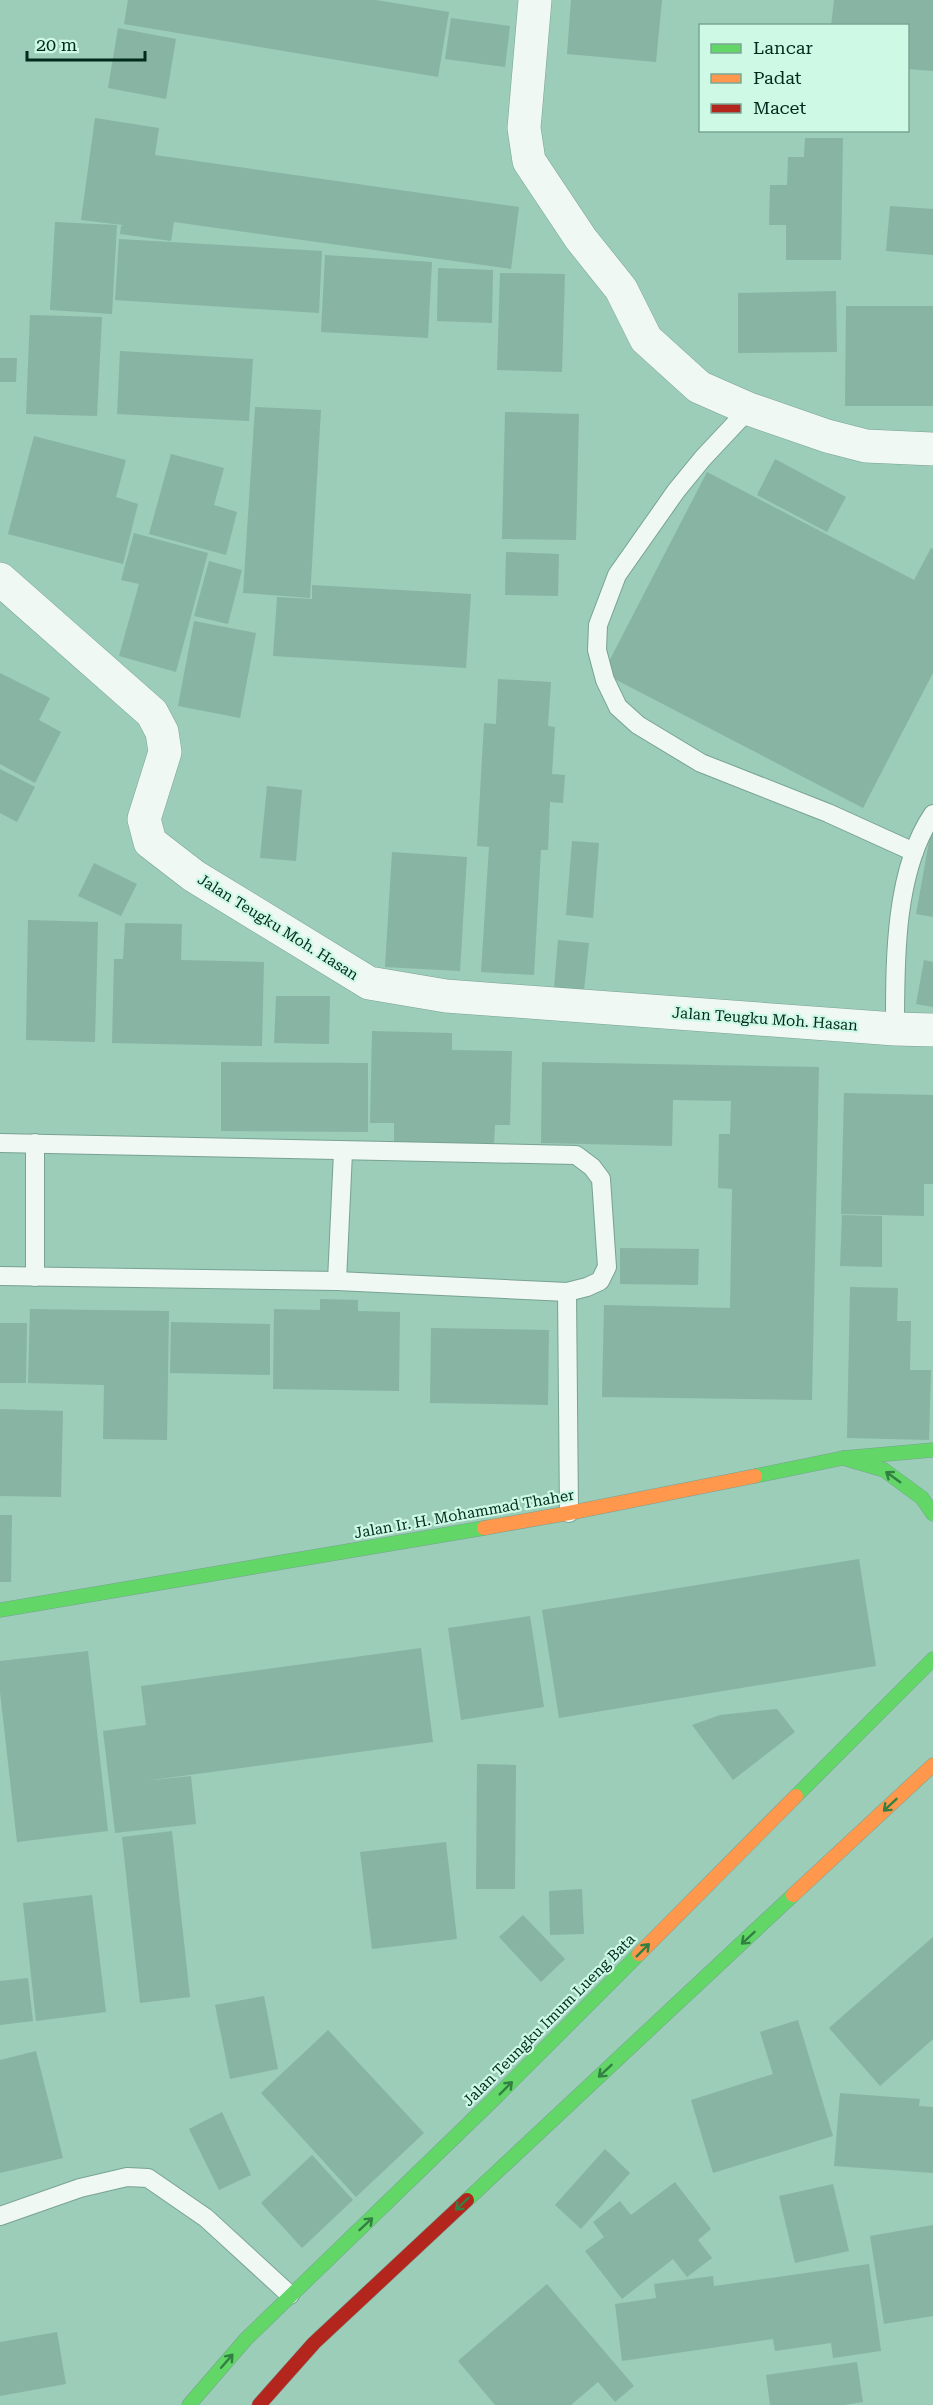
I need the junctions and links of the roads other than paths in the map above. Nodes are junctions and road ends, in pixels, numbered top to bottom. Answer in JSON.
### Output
{"nodes":[{"id":1,"x":535,"y":0,"type":"edge"},
{"id":2,"x":749,"y":409,"type":"junction"},
{"id":3,"x":933,"y":449,"type":"edge"},
{"id":4,"x":0,"y":579,"type":"edge"},
{"id":5,"x":933,"y":814,"type":"edge"},
{"id":6,"x":914,"y":852,"type":"junction"},
{"id":7,"x":895,"y":1029,"type":"junction"},
{"id":8,"x":933,"y":1030,"type":"edge"},
{"id":9,"x":0,"y":1143,"type":"edge"},
{"id":10,"x":35,"y":1143,"type":"junction"},
{"id":11,"x":343,"y":1152,"type":"junction"},
{"id":12,"x":0,"y":1276,"type":"edge"},
{"id":13,"x":35,"y":1276,"type":"junction"},
{"id":14,"x":337,"y":1281,"type":"junction"},
{"id":15,"x":567,"y":1292,"type":"junction"},
{"id":16,"x":933,"y":1450,"type":"edge"},
{"id":17,"x":843,"y":1458,"type":"junction"},
{"id":18,"x":569,"y":1513,"type":"junction"},
{"id":19,"x":933,"y":1514,"type":"edge"},
{"id":20,"x":0,"y":1610,"type":"edge"},
{"id":21,"x":933,"y":1659,"type":"edge"},
{"id":22,"x":933,"y":1765,"type":"edge"},
{"id":23,"x":0,"y":2216,"type":"edge"},
{"id":24,"x":290,"y":2295,"type":"junction"},
{"id":25,"x":189,"y":2405,"type":"edge"},
{"id":26,"x":259,"y":2405,"type":"edge"}],
"edges":[{"from":1,"to":2,"type":"street"},
{"from":2,"to":3,"type":"street"},
{"from":2,"to":6,"type":"lane"},
{"from":4,"to":7,"type":"street","name":"Jalan Teugku Moh. Hasan"},
{"from":5,"to":6,"type":"lane"},
{"from":6,"to":7,"type":"lane"},
{"from":7,"to":8,"type":"street","name":"Jalan Teugku Moh. Hasan"},
{"from":9,"to":10,"type":"lane"},
{"from":10,"to":11,"type":"lane"},
{"from":10,"to":13,"type":"lane"},
{"from":11,"to":14,"type":"lane"},
{"from":11,"to":15,"type":"lane"},
{"from":12,"to":13,"type":"lane"},
{"from":13,"to":14,"type":"lane"},
{"from":14,"to":15,"type":"lane"},
{"from":15,"to":18,"type":"lane"},
{"from":16,"to":17,"type":"main road","name":"Jalan Ir. H. Mohammad Thaher"},
{"from":17,"to":18,"type":"main road","name":"Jalan Ir. H. Mohammad Thaher"},
{"from":19,"to":17,"type":"main road","one_way":true},
{"from":18,"to":20,"type":"main road","name":"Jalan Ir. H. Mohammad Thaher"},
{"from":24,"to":21,"type":"main road","name":"Jalan Teungku Imum Lueng Bata","one_way":true},
{"from":22,"to":26,"type":"main road","one_way":true},
{"from":23,"to":24,"type":"lane"},
{"from":25,"to":24,"type":"main road","name":"Jalan Teungku Imum Lueng Bata","one_way":true}]}
